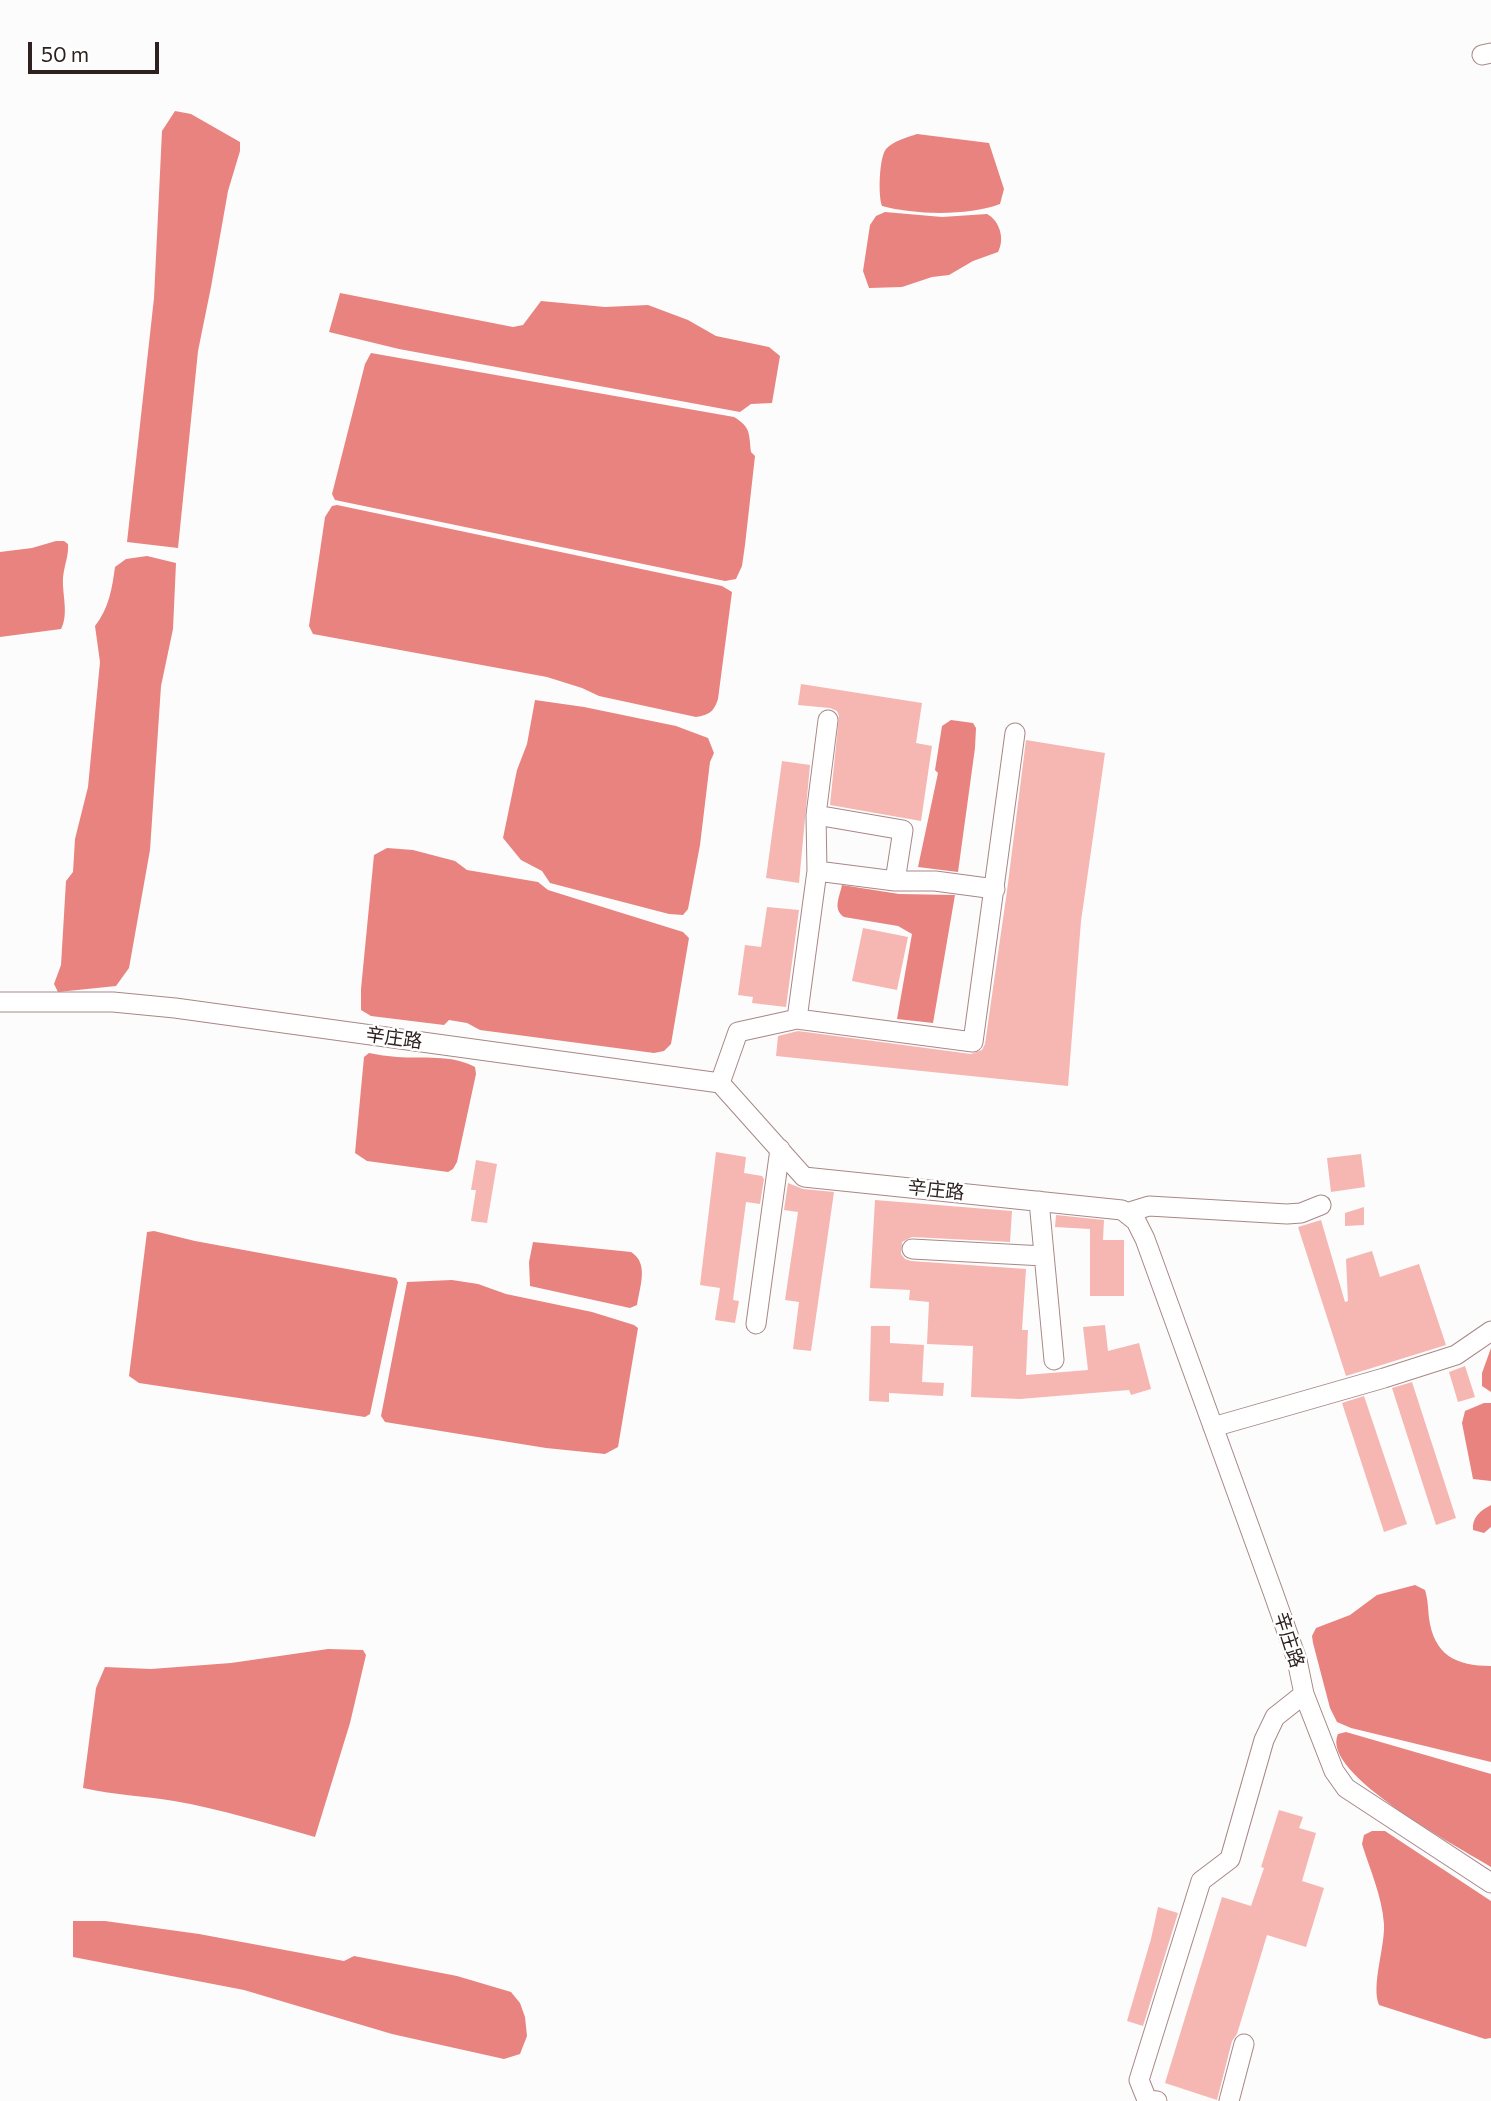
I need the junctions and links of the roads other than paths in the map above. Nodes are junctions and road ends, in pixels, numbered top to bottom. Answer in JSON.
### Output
{"nodes":[{"id":1,"x":828,"y":720,"type":"dead end"},
{"id":2,"x":1014,"y":733,"type":"dead end"},
{"id":3,"x":816,"y":815,"type":"junction"},
{"id":4,"x":817,"y":871,"type":"junction"},
{"id":5,"x":895,"y":881,"type":"junction"},
{"id":6,"x":995,"y":889,"type":"junction"},
{"id":7,"x":0,"y":1002,"type":"edge"},
{"id":8,"x":797,"y":1018,"type":"junction"},
{"id":9,"x":720,"y":1083,"type":"junction"},
{"id":10,"x":780,"y":1149,"type":"junction"},
{"id":11,"x":1039,"y":1201,"type":"junction"},
{"id":12,"x":1321,"y":1205,"type":"dead end"},
{"id":13,"x":1126,"y":1213,"type":"junction"},
{"id":14,"x":912,"y":1249,"type":"dead end"},
{"id":15,"x":1044,"y":1256,"type":"junction"},
{"id":16,"x":756,"y":1324,"type":"dead end"},
{"id":17,"x":1491,"y":1331,"type":"edge"},
{"id":18,"x":1054,"y":1360,"type":"dead end"},
{"id":19,"x":1213,"y":1427,"type":"junction"},
{"id":20,"x":1304,"y":1694,"type":"junction"},
{"id":21,"x":1491,"y":1883,"type":"edge"},
{"id":22,"x":1244,"y":2044,"type":"dead end"},
{"id":23,"x":1157,"y":2101,"type":"edge"},
{"id":24,"x":1229,"y":2101,"type":"edge"}],
"edges":[{"from":1,"to":3,"type":"street"},
{"from":2,"to":6,"type":"street"},
{"from":3,"to":4,"type":"street"},
{"from":3,"to":5,"type":"street"},
{"from":4,"to":5,"type":"street"},
{"from":4,"to":8,"type":"street"},
{"from":5,"to":6,"type":"street"},
{"from":6,"to":8,"type":"street"},
{"from":7,"to":9,"type":"street","name":"辛庄路"},
{"from":8,"to":9,"type":"street"},
{"from":9,"to":10,"type":"street","name":"辛庄路"},
{"from":10,"to":11,"type":"street","name":"辛庄路"},
{"from":10,"to":16,"type":"street"},
{"from":11,"to":13,"type":"street","name":"辛庄路"},
{"from":11,"to":15,"type":"street"},
{"from":12,"to":13,"type":"street"},
{"from":13,"to":19,"type":"street","name":"辛庄路"},
{"from":14,"to":15,"type":"street"},
{"from":15,"to":18,"type":"street"},
{"from":17,"to":19,"type":"street"},
{"from":19,"to":20,"type":"street","name":"辛庄路"},
{"from":20,"to":21,"type":"street","name":"辛庄路"},
{"from":20,"to":23,"type":"street"},
{"from":22,"to":24,"type":"street"}]}
